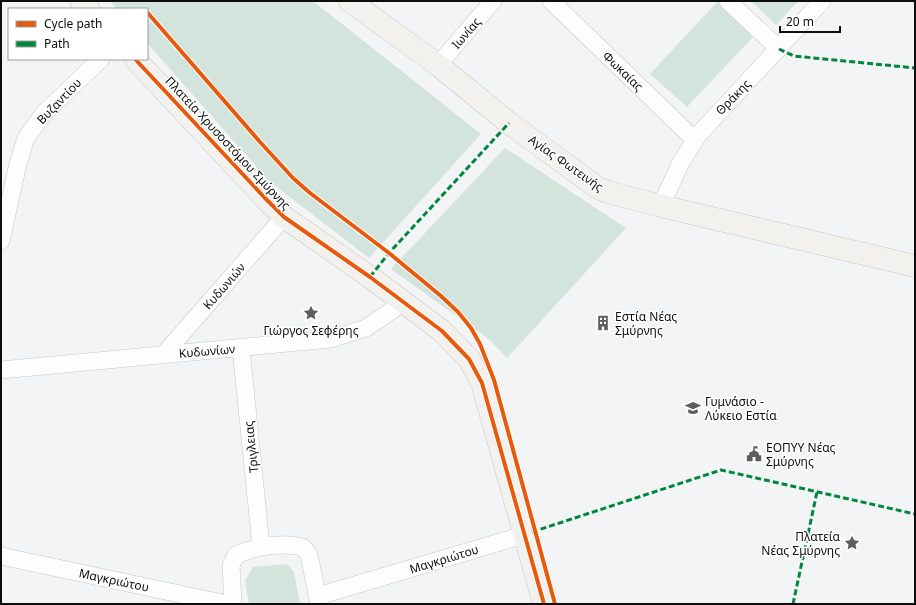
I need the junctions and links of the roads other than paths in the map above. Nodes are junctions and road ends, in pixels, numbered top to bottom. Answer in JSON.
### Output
{"nodes":[{"id":1,"x":350,"y":1,"type":"edge"},
{"id":2,"x":493,"y":1,"type":"edge"},
{"id":3,"x":551,"y":1,"type":"edge"},
{"id":4,"x":728,"y":1,"type":"edge"},
{"id":5,"x":822,"y":1,"type":"edge"},
{"id":6,"x":779,"y":49,"type":"junction"},
{"id":7,"x":100,"y":60,"type":"edge"},
{"id":8,"x":136,"y":60,"type":"edge"},
{"id":9,"x":438,"y":65,"type":"junction"},
{"id":10,"x":695,"y":140,"type":"junction"},
{"id":11,"x":661,"y":206,"type":"junction"},
{"id":12,"x":284,"y":217,"type":"junction"},
{"id":13,"x":1,"y":241,"type":"edge"},
{"id":14,"x":915,"y":266,"type":"edge"},
{"id":15,"x":404,"y":302,"type":"junction"},
{"id":16,"x":240,"y":348,"type":"junction"},
{"id":17,"x":163,"y":355,"type":"junction"},
{"id":18,"x":1,"y":370,"type":"edge"},
{"id":19,"x":524,"y":535,"type":"junction"},
{"id":20,"x":261,"y":546,"type":"junction"},
{"id":21,"x":1,"y":556,"type":"edge"},
{"id":22,"x":318,"y":600,"type":"edge"},
{"id":23,"x":227,"y":604,"type":"edge"},
{"id":24,"x":233,"y":604,"type":"edge"},
{"id":25,"x":544,"y":604,"type":"edge"}],
"edges":[{"from":1,"to":9,"type":"street","name":"Αγίας Φωτεινής"},
{"from":2,"to":9,"type":"street","name":"Ιωνίας"},
{"from":3,"to":10,"type":"street","name":"Φωκαίας"},
{"from":4,"to":6,"type":"street"},
{"from":5,"to":6,"type":"street","name":"Θράκης"},
{"from":6,"to":10,"type":"street","name":"Θράκης"},
{"from":7,"to":13,"type":"street","name":"Βυζαντίου"},
{"from":8,"to":12,"type":"street","name":"Πλατεία Χρυσοστόμου Σμύρνης"},
{"from":9,"to":11,"type":"street","name":"Αγίας Φωτεινής"},
{"from":10,"to":11,"type":"street","name":"Θράκης"},
{"from":11,"to":14,"type":"street","name":"Αγίας Φωτεινής"},
{"from":12,"to":15,"type":"street","name":"Πλατεία Χρυσοστόμου Σμύρνης"},
{"from":12,"to":17,"type":"street","name":"Κυδωνιών"},
{"from":15,"to":16,"type":"street","name":"Κυδωνίων"},
{"from":15,"to":19,"type":"street","name":"Πλατεία Χρυσοστόμου Σμύρνης"},
{"from":16,"to":17,"type":"street","name":"Κυδωνίων"},
{"from":16,"to":20,"type":"street","name":"Τριγλειας"},
{"from":17,"to":18,"type":"street","name":"Κυδωνίων"},
{"from":19,"to":22,"type":"street","name":"Μαγκριώτου"},
{"from":19,"to":25,"type":"street","name":"Πλατεία Χρυσοστόμου Σμύρνης"},
{"from":20,"to":22,"type":"street"},
{"from":20,"to":24,"type":"street"},
{"from":21,"to":23,"type":"street","name":"Μαγκριώτου"}]}
